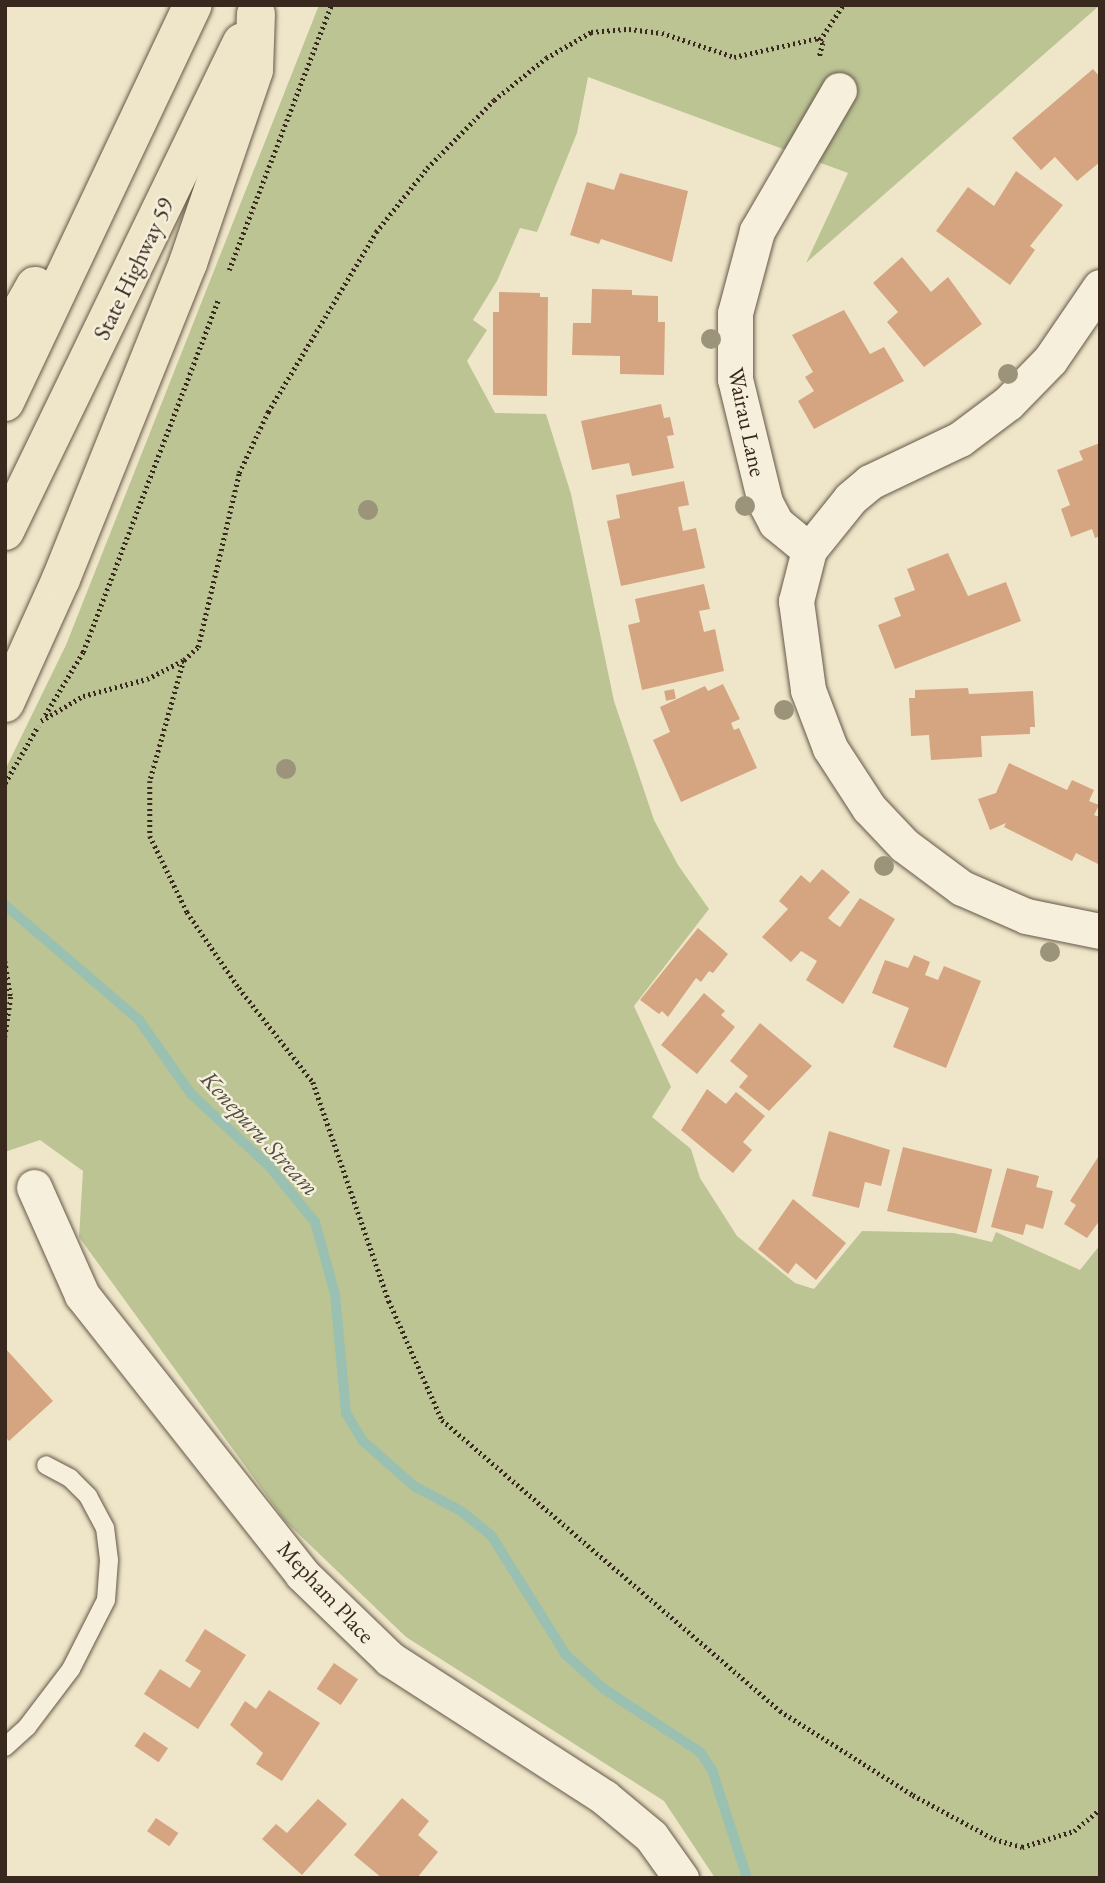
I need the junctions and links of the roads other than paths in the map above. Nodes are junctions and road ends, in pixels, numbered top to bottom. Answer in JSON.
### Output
{"nodes":[{"id":1,"x":192,"y":5,"type":"edge"},
{"id":2,"x":258,"y":10,"type":"edge"},
{"id":3,"x":839,"y":90,"type":"road end"},
{"id":4,"x":1100,"y":287,"type":"edge"},
{"id":5,"x":5,"y":339,"type":"edge"},
{"id":6,"x":5,"y":401,"type":"edge"},
{"id":7,"x":5,"y":531,"type":"edge"},
{"id":8,"x":809,"y":551,"type":"junction"},
{"id":9,"x":5,"y":703,"type":"edge"},
{"id":10,"x":1100,"y":931,"type":"edge"},
{"id":11,"x":34,"y":1187,"type":"dead end"},
{"id":12,"x":46,"y":1465,"type":"dead end"},
{"id":13,"x":5,"y":1747,"type":"edge"},
{"id":14,"x":681,"y":1878,"type":"edge"}],
"edges":[{"from":1,"to":5,"type":"main road"},
{"from":1,"to":6,"type":"main road"},
{"from":2,"to":7,"type":"main road","name":"State Highway 59"},
{"from":2,"to":9,"type":"main road"},
{"from":3,"to":8,"type":"street","name":"Wairau Lane"},
{"from":4,"to":8,"type":"street"},
{"from":8,"to":10,"type":"street"},
{"from":11,"to":14,"type":"street","name":"Mepham Place"},
{"from":12,"to":13,"type":"lane"}]}
